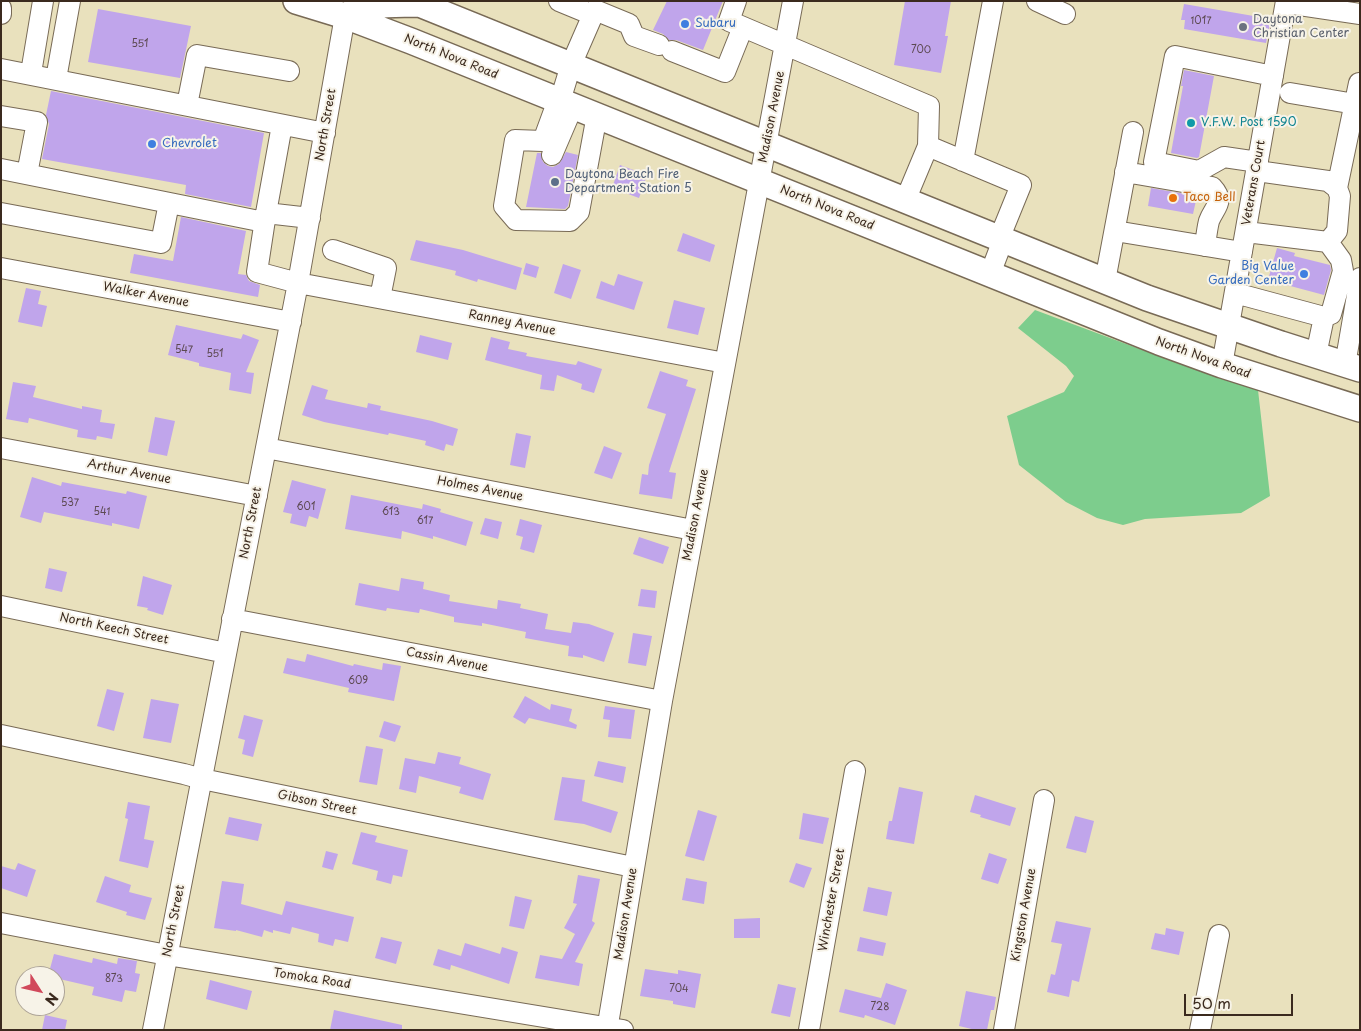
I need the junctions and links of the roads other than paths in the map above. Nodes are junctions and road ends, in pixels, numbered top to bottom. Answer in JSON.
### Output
{"nodes":[{"id":1,"x":43,"y":1,"type":"edge"},
{"id":2,"x":70,"y":1,"type":"edge"},
{"id":3,"x":296,"y":1,"type":"edge"},
{"id":4,"x":559,"y":1,"type":"edge"},
{"id":5,"x":736,"y":1,"type":"edge"},
{"id":6,"x":794,"y":1,"type":"edge"},
{"id":7,"x":993,"y":1,"type":"edge"},
{"id":8,"x":1038,"y":1,"type":"edge"},
{"id":9,"x":1286,"y":2,"type":"edge"},
{"id":10,"x":415,"y":3,"type":"edge"},
{"id":11,"x":1,"y":8,"type":"edge"},
{"id":12,"x":594,"y":12,"type":"junction"},
{"id":13,"x":1,"y":14,"type":"edge"},
{"id":14,"x":1064,"y":14,"type":"dead end"},
{"id":15,"x":1360,"y":14,"type":"edge"},
{"id":16,"x":345,"y":16,"type":"junction"},
{"id":17,"x":743,"y":27,"type":"junction"},
{"id":18,"x":786,"y":44,"type":"junction"},
{"id":19,"x":571,"y":66,"type":"junction"},
{"id":20,"x":1,"y":69,"type":"edge"},
{"id":21,"x":289,"y":71,"type":"dead end"},
{"id":22,"x":30,"y":74,"type":"junction"},
{"id":23,"x":1273,"y":76,"type":"junction"},
{"id":24,"x":56,"y":79,"type":"junction"},
{"id":25,"x":1359,"y":83,"type":"edge"},
{"id":26,"x":1290,"y":92,"type":"dead end"},
{"id":27,"x":563,"y":102,"type":"junction"},
{"id":28,"x":1355,"y":104,"type":"junction"},
{"id":29,"x":187,"y":105,"type":"junction"},
{"id":30,"x":1,"y":116,"type":"edge"},
{"id":31,"x":597,"y":116,"type":"junction"},
{"id":32,"x":282,"y":124,"type":"junction"},
{"id":33,"x":1133,"y":132,"type":"dead end"},
{"id":34,"x":324,"y":133,"type":"junction"},
{"id":35,"x":767,"y":145,"type":"junction"},
{"id":36,"x":928,"y":146,"type":"junction"},
{"id":37,"x":552,"y":155,"type":"dead end"},
{"id":38,"x":963,"y":161,"type":"junction"},
{"id":39,"x":1257,"y":167,"type":"junction"},
{"id":40,"x":1,"y":168,"type":"edge"},
{"id":41,"x":1125,"y":172,"type":"junction"},
{"id":42,"x":27,"y":174,"type":"junction"},
{"id":43,"x":760,"y":180,"type":"junction"},
{"id":44,"x":1337,"y":188,"type":"junction"},
{"id":45,"x":905,"y":200,"type":"junction"},
{"id":46,"x":169,"y":203,"type":"junction"},
{"id":47,"x":1,"y":213,"type":"edge"},
{"id":48,"x":265,"y":218,"type":"junction"},
{"id":49,"x":310,"y":218,"type":"junction"},
{"id":50,"x":1115,"y":231,"type":"junction"},
{"id":51,"x":1254,"y":234,"type":"junction"},
{"id":52,"x":1001,"y":240,"type":"junction"},
{"id":53,"x":1328,"y":242,"type":"junction"},
{"id":54,"x":1205,"y":246,"type":"junction"},
{"id":55,"x":333,"y":250,"type":"dead end"},
{"id":56,"x":1242,"y":252,"type":"junction"},
{"id":57,"x":1,"y":268,"type":"edge"},
{"id":58,"x":990,"y":274,"type":"junction"},
{"id":59,"x":1360,"y":278,"type":"edge"},
{"id":60,"x":1106,"y":281,"type":"junction"},
{"id":61,"x":298,"y":283,"type":"junction"},
{"id":62,"x":1244,"y":296,"type":"junction"},
{"id":63,"x":380,"y":298,"type":"junction"},
{"id":64,"x":1324,"y":318,"type":"junction"},
{"id":65,"x":291,"y":322,"type":"junction"},
{"id":66,"x":1229,"y":327,"type":"junction"},
{"id":67,"x":1316,"y":355,"type":"junction"},
{"id":68,"x":725,"y":363,"type":"junction"},
{"id":69,"x":1222,"y":366,"type":"junction"},
{"id":70,"x":1352,"y":367,"type":"edge"},
{"id":71,"x":1360,"y":409,"type":"edge"},
{"id":72,"x":1,"y":448,"type":"edge"},
{"id":73,"x":266,"y":448,"type":"junction"},
{"id":74,"x":257,"y":496,"type":"junction"},
{"id":75,"x":693,"y":530,"type":"junction"},
{"id":76,"x":1,"y":606,"type":"edge"},
{"id":77,"x":232,"y":618,"type":"junction"},
{"id":78,"x":226,"y":653,"type":"junction"},
{"id":79,"x":662,"y":701,"type":"junction"},
{"id":80,"x":1,"y":735,"type":"edge"},
{"id":81,"x":855,"y":771,"type":"dead end"},
{"id":82,"x":202,"y":779,"type":"junction"},
{"id":83,"x":1044,"y":800,"type":"dead end"},
{"id":84,"x":633,"y":867,"type":"junction"},
{"id":85,"x":1,"y":923,"type":"edge"},
{"id":86,"x":1219,"y":935,"type":"dead end"},
{"id":87,"x":167,"y":955,"type":"junction"},
{"id":88,"x":612,"y":1029,"type":"edge"},
{"id":89,"x":153,"y":1030,"type":"edge"},
{"id":90,"x":809,"y":1030,"type":"edge"},
{"id":91,"x":1004,"y":1030,"type":"edge"},
{"id":92,"x":1200,"y":1030,"type":"edge"}],
"edges":[{"from":1,"to":22,"type":"street"},
{"from":2,"to":24,"type":"street"},
{"from":3,"to":16,"type":"main road","name":"North Nova Road"},
{"from":4,"to":12,"type":"street"},
{"from":5,"to":17,"type":"street"},
{"from":6,"to":18,"type":"street","name":"Madison Avenue"},
{"from":7,"to":38,"type":"street"},
{"from":8,"to":14,"type":"street"},
{"from":9,"to":15,"type":"street"},
{"from":9,"to":23,"type":"street","name":"Veterans Court"},
{"from":10,"to":16,"type":"main road"},
{"from":10,"to":19,"type":"main road"},
{"from":11,"to":13,"type":"street"},
{"from":12,"to":17,"type":"street"},
{"from":12,"to":19,"type":"street"},
{"from":16,"to":27,"type":"main road","name":"North Nova Road"},
{"from":16,"to":34,"type":"street","name":"North Street"},
{"from":17,"to":18,"type":"street"},
{"from":18,"to":35,"type":"street","name":"Madison Avenue"},
{"from":18,"to":36,"type":"street"},
{"from":19,"to":27,"type":"street"},
{"from":19,"to":35,"type":"main road"},
{"from":20,"to":22,"type":"street"},
{"from":21,"to":29,"type":"street"},
{"from":22,"to":24,"type":"street"},
{"from":23,"to":39,"type":"street","name":"Veterans Court"},
{"from":23,"to":39,"type":"street"},
{"from":24,"to":29,"type":"street"},
{"from":25,"to":28,"type":"street"},
{"from":26,"to":28,"type":"street"},
{"from":27,"to":31,"type":"main road","name":"North Nova Road"},
{"from":27,"to":31,"type":"street"},
{"from":27,"to":37,"type":"street"},
{"from":28,"to":44,"type":"street"},
{"from":29,"to":32,"type":"street"},
{"from":30,"to":42,"type":"street"},
{"from":31,"to":43,"type":"main road","name":"North Nova Road"},
{"from":32,"to":34,"type":"street"},
{"from":32,"to":48,"type":"street"},
{"from":33,"to":41,"type":"street"},
{"from":34,"to":49,"type":"street","name":"North Street"},
{"from":35,"to":43,"type":"street","name":"Madison Avenue"},
{"from":35,"to":45,"type":"main road"},
{"from":36,"to":38,"type":"street"},
{"from":36,"to":45,"type":"street"},
{"from":38,"to":52,"type":"street"},
{"from":39,"to":44,"type":"street"},
{"from":39,"to":51,"type":"street","name":"Veterans Court"},
{"from":40,"to":42,"type":"street"},
{"from":41,"to":50,"type":"street"},
{"from":41,"to":54,"type":"street"},
{"from":42,"to":46,"type":"street"},
{"from":43,"to":58,"type":"main road","name":"North Nova Road"},
{"from":43,"to":68,"type":"street","name":"Madison Avenue"},
{"from":44,"to":53,"type":"street"},
{"from":45,"to":52,"type":"main road"},
{"from":46,"to":47,"type":"street"},
{"from":46,"to":48,"type":"street"},
{"from":48,"to":49,"type":"street"},
{"from":48,"to":61,"type":"street","name":"Ranney Avenue"},
{"from":49,"to":61,"type":"street","name":"North Street"},
{"from":50,"to":54,"type":"street"},
{"from":50,"to":60,"type":"street"},
{"from":51,"to":53,"type":"street"},
{"from":51,"to":56,"type":"street","name":"Veterans Court"},
{"from":52,"to":58,"type":"street"},
{"from":52,"to":60,"type":"main road"},
{"from":53,"to":64,"type":"street"},
{"from":54,"to":56,"type":"street"},
{"from":55,"to":63,"type":"street"},
{"from":56,"to":62,"type":"street","name":"Veterans Court"},
{"from":57,"to":65,"type":"street","name":"Walker Avenue"},
{"from":58,"to":69,"type":"main road","name":"North Nova Road"},
{"from":59,"to":70,"type":"street"},
{"from":60,"to":66,"type":"main road"},
{"from":61,"to":63,"type":"street","name":"Ranney Avenue"},
{"from":61,"to":65,"type":"street","name":"North Street"},
{"from":62,"to":64,"type":"street"},
{"from":62,"to":66,"type":"street","name":"Veterans Court"},
{"from":63,"to":68,"type":"street","name":"Ranney Avenue"},
{"from":64,"to":67,"type":"street"},
{"from":65,"to":73,"type":"street","name":"North Street"},
{"from":66,"to":67,"type":"main road"},
{"from":66,"to":69,"type":"street","name":"Veterans Court"},
{"from":67,"to":70,"type":"main road"},
{"from":68,"to":75,"type":"street","name":"Madison Avenue"},
{"from":69,"to":71,"type":"main road","name":"North Nova Road"},
{"from":72,"to":74,"type":"street","name":"Arthur Avenue"},
{"from":73,"to":74,"type":"street","name":"North Street"},
{"from":73,"to":75,"type":"street","name":"Holmes Avenue"},
{"from":74,"to":77,"type":"street","name":"North Street"},
{"from":75,"to":79,"type":"street","name":"Madison Avenue"},
{"from":76,"to":78,"type":"street","name":"North Keech Street"},
{"from":77,"to":78,"type":"street","name":"North Street"},
{"from":77,"to":79,"type":"street","name":"Cassin Avenue"},
{"from":78,"to":82,"type":"street","name":"North Street"},
{"from":79,"to":84,"type":"street","name":"Madison Avenue"},
{"from":80,"to":82,"type":"street","name":"Gibson Street"},
{"from":81,"to":90,"type":"street","name":"Winchester Street"},
{"from":82,"to":84,"type":"street","name":"Gibson Street"},
{"from":82,"to":87,"type":"street","name":"North Street"},
{"from":83,"to":91,"type":"street","name":"Kingston Avenue"},
{"from":84,"to":88,"type":"street","name":"Madison Avenue"},
{"from":85,"to":87,"type":"street","name":"Tomoka Road"},
{"from":86,"to":92,"type":"street"},
{"from":87,"to":88,"type":"street","name":"Tomoka Road"},
{"from":87,"to":89,"type":"street","name":"North Street"}]}
